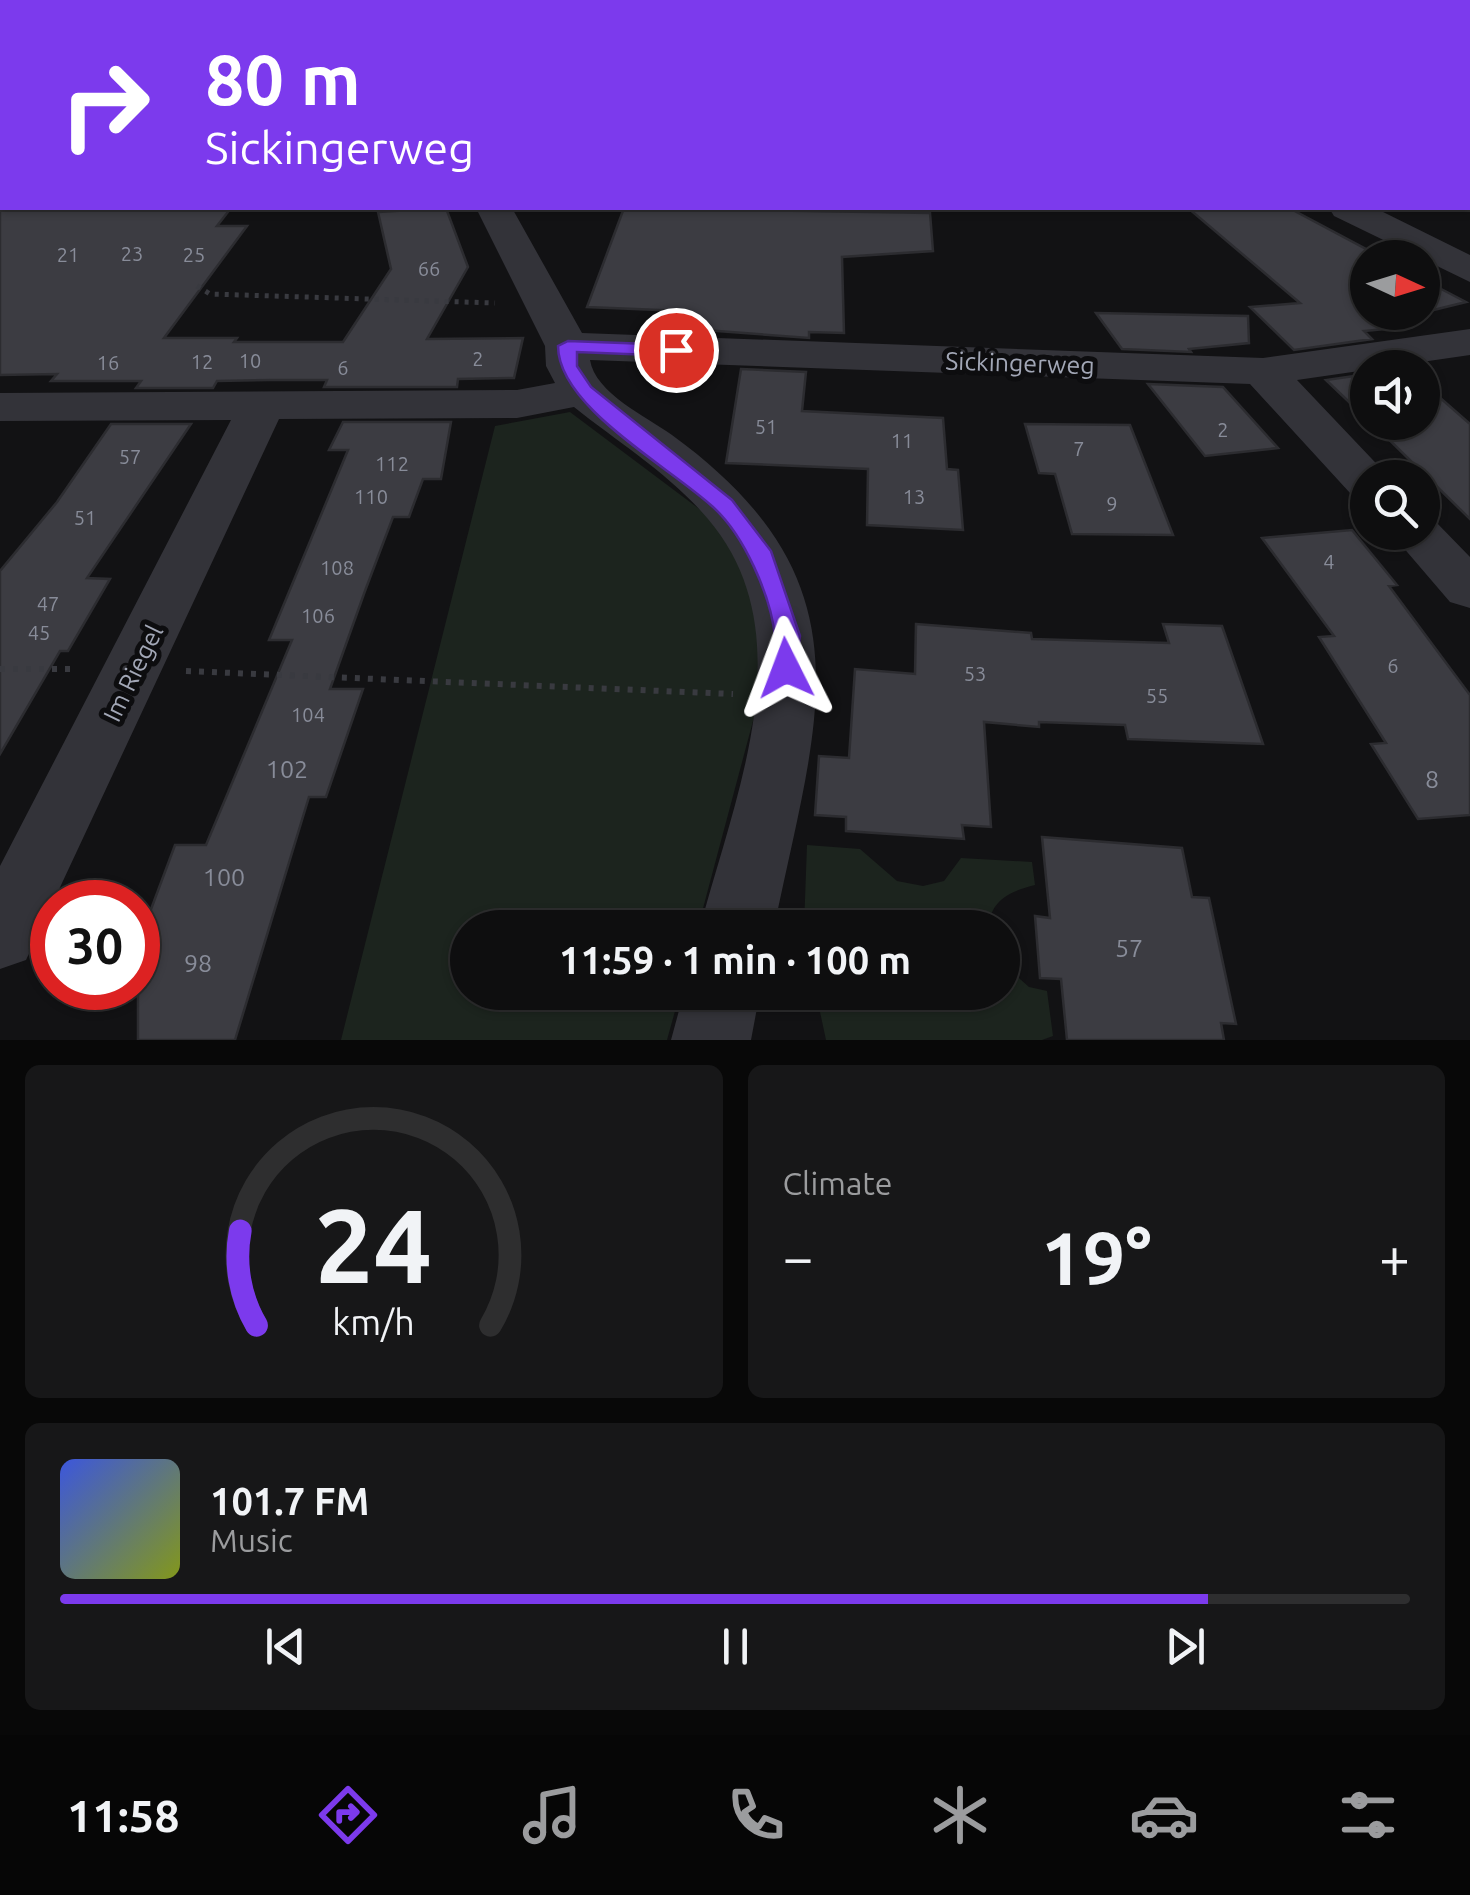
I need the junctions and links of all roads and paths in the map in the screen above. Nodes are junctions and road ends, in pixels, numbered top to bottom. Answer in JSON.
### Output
{"nodes":[{"id":1,"x":495,"y":210,"type":"edge"},
{"id":2,"x":1351,"y":210,"type":"edge"},
{"id":3,"x":1470,"y":270,"type":"edge"},
{"id":4,"x":198,"y":286,"type":"dead end"},
{"id":5,"x":546,"y":305,"type":"junction"},
{"id":6,"x":1470,"y":342,"type":"edge"},
{"id":7,"x":575,"y":368,"type":"junction"},
{"id":8,"x":1263,"y":371,"type":"junction"},
{"id":9,"x":262,"y":406,"type":"junction"},
{"id":10,"x":0,"y":407,"type":"edge"},
{"id":11,"x":1350,"y":463,"type":"edge"},
{"id":12,"x":1433,"y":550,"type":"edge"},
{"id":13,"x":1470,"y":590,"type":"edge"},
{"id":14,"x":0,"y":669,"type":"edge"},
{"id":15,"x":135,"y":670,"type":"junction"},
{"id":16,"x":784,"y":700,"type":"junction"},
{"id":17,"x":740,"y":910,"type":"edge"},
{"id":18,"x":0,"y":938,"type":"edge"},
{"id":19,"x":718,"y":1010,"type":"edge"},
{"id":20,"x":711,"y":1040,"type":"edge"}],
"edges":[{"from":1,"to":5,"type":"street"},
{"from":2,"to":3,"type":"street"},
{"from":4,"to":5,"type":"path"},
{"from":5,"to":7,"type":"street"},
{"from":6,"to":8,"type":"street","name":"Sickingerweg"},
{"from":7,"to":8,"type":"street","name":"Sickingerweg"},
{"from":7,"to":9,"type":"street"},
{"from":7,"to":16,"type":"street"},
{"from":8,"to":11,"type":"street"},
{"from":9,"to":10,"type":"street"},
{"from":9,"to":15,"type":"street","name":"Im Riegel"},
{"from":12,"to":13,"type":"street"},
{"from":14,"to":15,"type":"path"},
{"from":15,"to":16,"type":"path"},
{"from":15,"to":18,"type":"street","name":"Im Riegel"},
{"from":16,"to":17,"type":"street"},
{"from":19,"to":20,"type":"street"}]}
